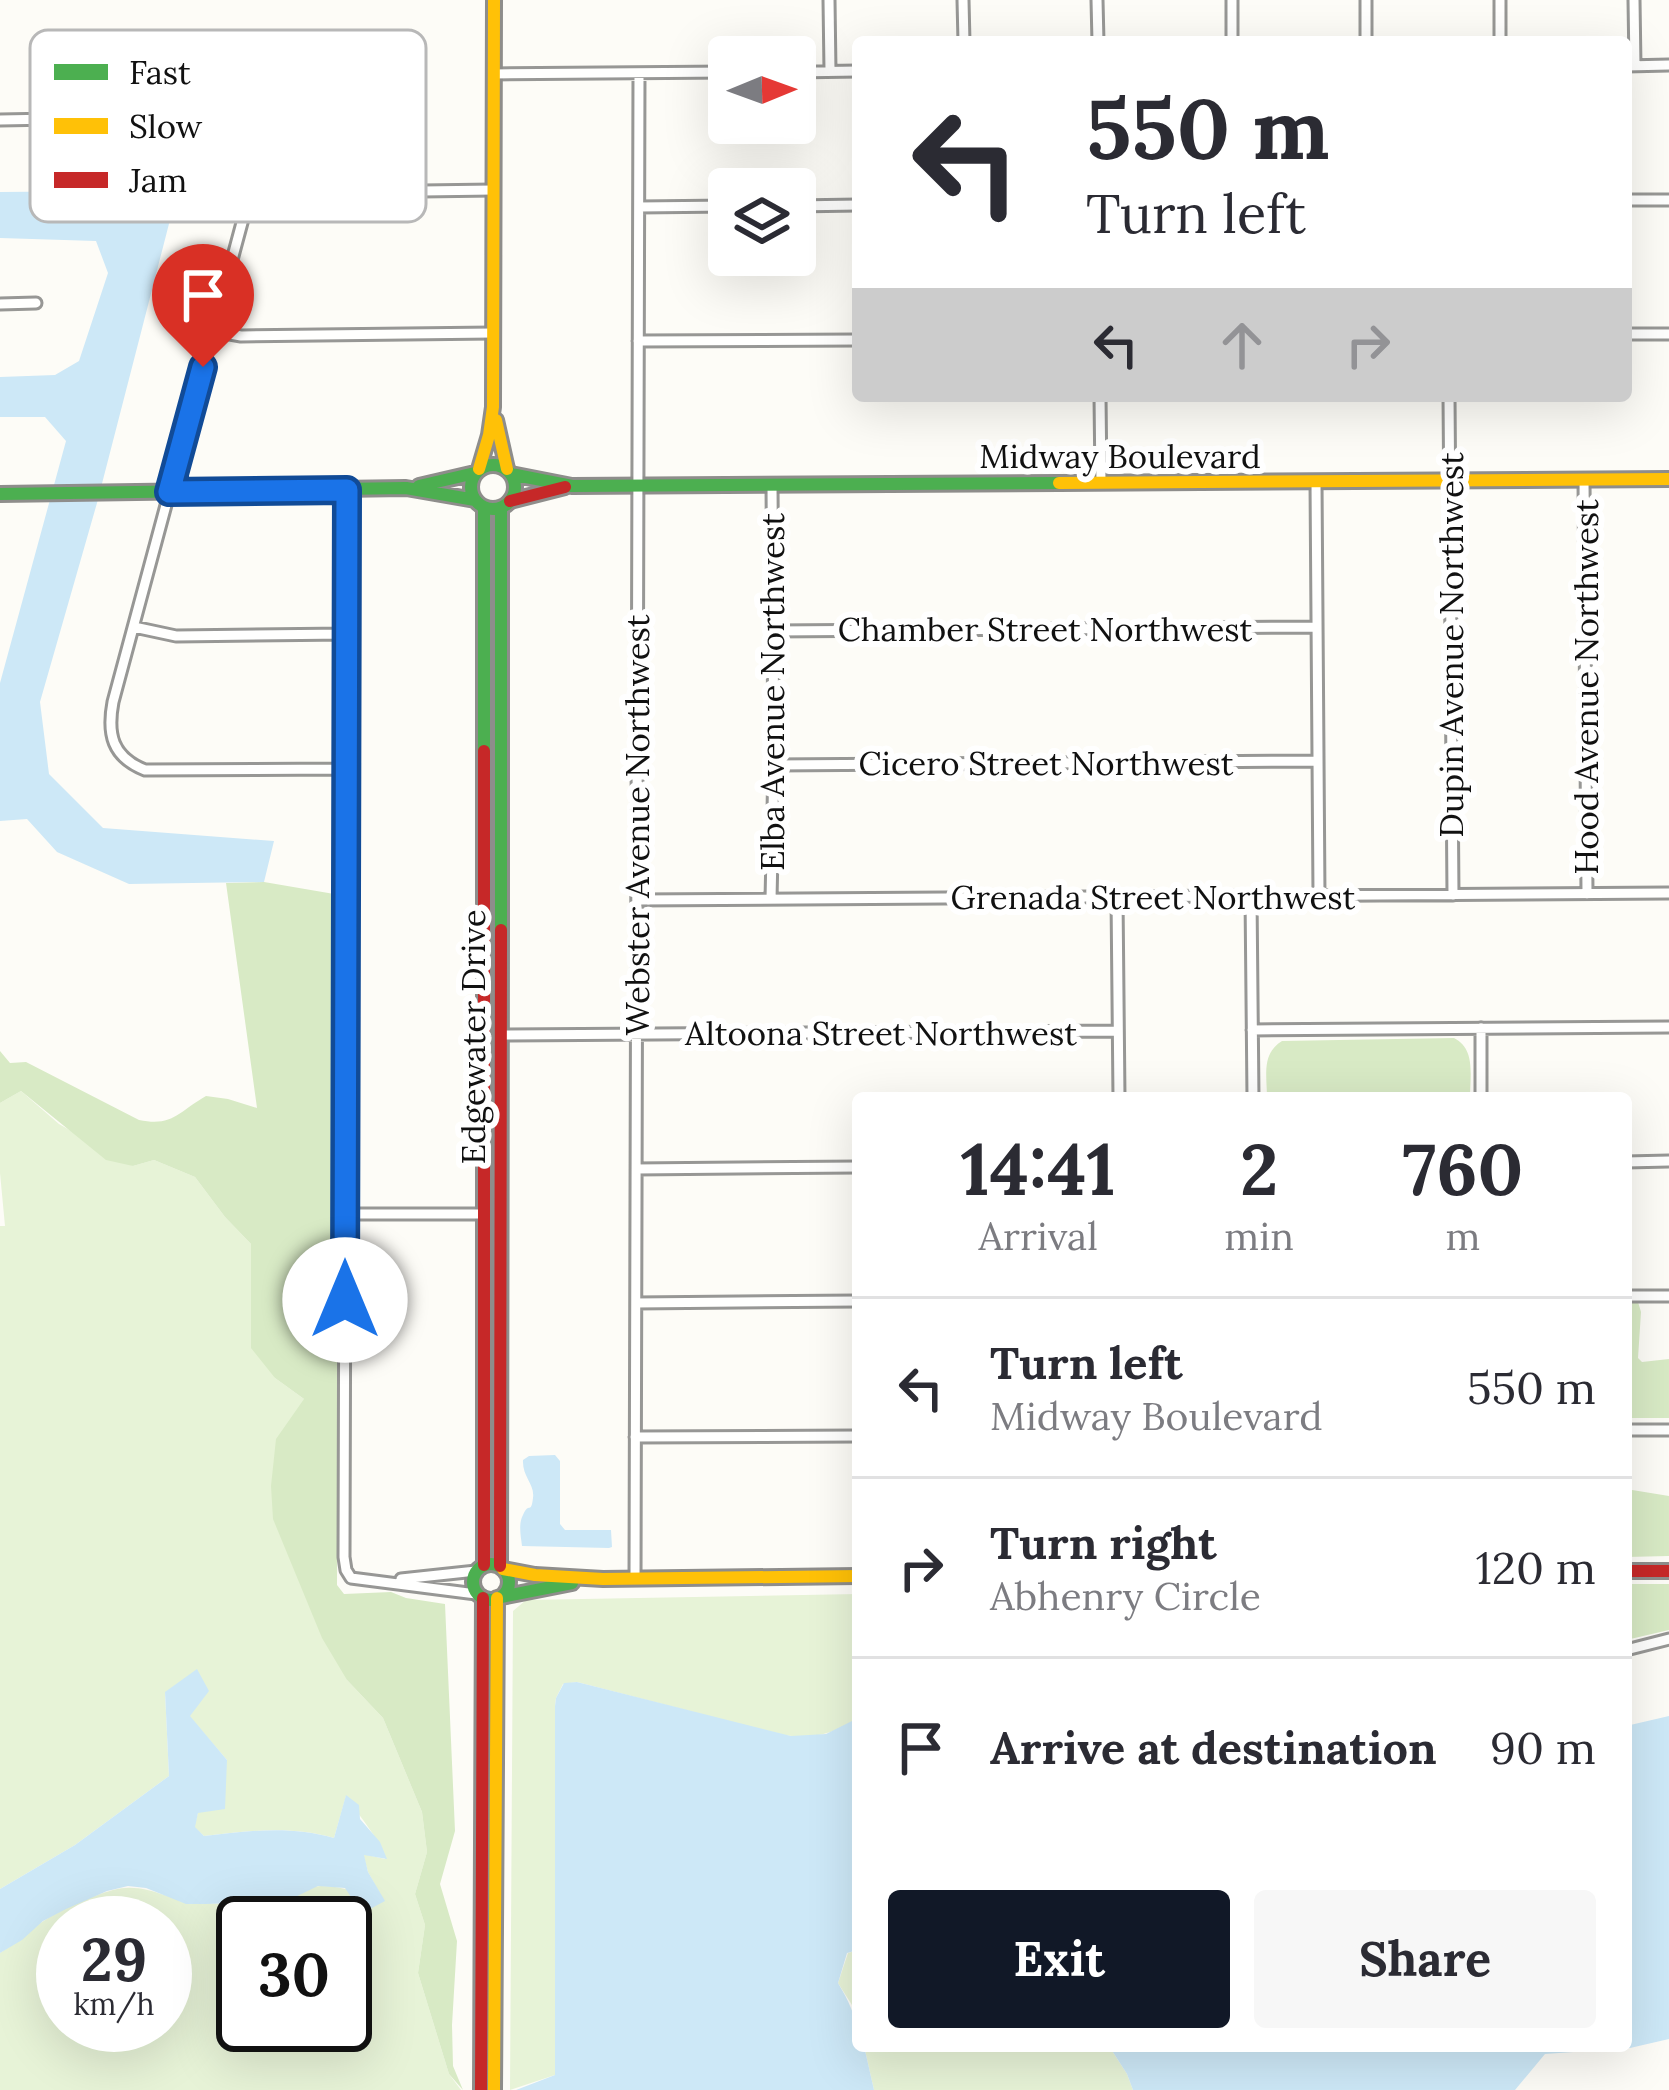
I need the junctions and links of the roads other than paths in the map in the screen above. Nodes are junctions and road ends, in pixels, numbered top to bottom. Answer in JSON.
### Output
{"nodes":[{"id":1,"x":494,"y":0,"type":"edge"},
{"id":2,"x":829,"y":0,"type":"edge"},
{"id":3,"x":963,"y":0,"type":"edge"},
{"id":4,"x":1097,"y":0,"type":"edge"},
{"id":5,"x":1232,"y":0,"type":"edge"},
{"id":6,"x":1366,"y":0,"type":"edge"},
{"id":7,"x":1500,"y":0,"type":"edge"},
{"id":8,"x":1634,"y":0,"type":"edge"},
{"id":9,"x":964,"y":36,"type":"edge"},
{"id":10,"x":1098,"y":36,"type":"edge"},
{"id":11,"x":1232,"y":36,"type":"edge"},
{"id":12,"x":1366,"y":36,"type":"edge"},
{"id":13,"x":1500,"y":36,"type":"edge"},
{"id":14,"x":1632,"y":36,"type":"edge"},
{"id":15,"x":1669,"y":65,"type":"edge"},
{"id":16,"x":1632,"y":66,"type":"edge"},
{"id":17,"x":816,"y":71,"type":"edge"},
{"id":18,"x":830,"y":71,"type":"junction"},
{"id":19,"x":852,"y":71,"type":"edge"},
{"id":20,"x":708,"y":72,"type":"edge"},
{"id":21,"x":639,"y":73,"type":"junction"},
{"id":22,"x":494,"y":74,"type":"junction"},
{"id":23,"x":30,"y":119,"type":"edge"},
{"id":24,"x":0,"y":120,"type":"edge"},
{"id":25,"x":493,"y":190,"type":"junction"},
{"id":26,"x":426,"y":191,"type":"edge"},
{"id":27,"x":1632,"y":200,"type":"edge"},
{"id":28,"x":1669,"y":200,"type":"edge"},
{"id":29,"x":708,"y":206,"type":"edge"},
{"id":30,"x":816,"y":206,"type":"edge"},
{"id":31,"x":852,"y":206,"type":"edge"},
{"id":32,"x":638,"y":207,"type":"junction"},
{"id":33,"x":242,"y":222,"type":"edge"},
{"id":34,"x":36,"y":303,"type":"dead end"},
{"id":35,"x":0,"y":304,"type":"edge"},
{"id":36,"x":213,"y":331,"type":"junction"},
{"id":37,"x":493,"y":333,"type":"junction"},
{"id":38,"x":1632,"y":334,"type":"edge"},
{"id":39,"x":1669,"y":334,"type":"edge"},
{"id":40,"x":852,"y":340,"type":"edge"},
{"id":41,"x":638,"y":341,"type":"junction"},
{"id":42,"x":1100,"y":402,"type":"edge"},
{"id":43,"x":1449,"y":402,"type":"edge"},
{"id":44,"x":493,"y":407,"type":"junction"},
{"id":45,"x":477,"y":471,"type":"junction"},
{"id":46,"x":509,"y":472,"type":"junction"},
{"id":47,"x":1669,"y":479,"type":"edge"},
{"id":48,"x":1584,"y":480,"type":"junction"},
{"id":49,"x":1450,"y":481,"type":"junction"},
{"id":50,"x":1316,"y":482,"type":"junction"},
{"id":51,"x":1101,"y":483,"type":"junction"},
{"id":52,"x":772,"y":485,"type":"junction"},
{"id":53,"x":572,"y":486,"type":"junction"},
{"id":54,"x":638,"y":487,"type":"junction"},
{"id":55,"x":406,"y":488,"type":"junction"},
{"id":56,"x":347,"y":490,"type":"junction"},
{"id":57,"x":169,"y":492,"type":"junction"},
{"id":58,"x":0,"y":494,"type":"edge"},
{"id":59,"x":479,"y":504,"type":"junction"},
{"id":60,"x":506,"y":504,"type":"junction"},
{"id":61,"x":134,"y":627,"type":"junction"},
{"id":62,"x":1317,"y":627,"type":"junction"},
{"id":63,"x":773,"y":631,"type":"junction"},
{"id":64,"x":346,"y":634,"type":"junction"},
{"id":65,"x":1318,"y":761,"type":"junction"},
{"id":66,"x":774,"y":765,"type":"junction"},
{"id":67,"x":346,"y":769,"type":"junction"},
{"id":68,"x":1669,"y":893,"type":"edge"},
{"id":69,"x":1587,"y":894,"type":"junction"},
{"id":70,"x":1453,"y":895,"type":"junction"},
{"id":71,"x":1251,"y":896,"type":"junction"},
{"id":72,"x":1318,"y":896,"type":"junction"},
{"id":73,"x":1117,"y":897,"type":"junction"},
{"id":74,"x":771,"y":899,"type":"junction"},
{"id":75,"x":637,"y":900,"type":"junction"},
{"id":76,"x":1669,"y":1027,"type":"edge"},
{"id":77,"x":1480,"y":1028,"type":"junction"},
{"id":78,"x":1252,"y":1030,"type":"junction"},
{"id":79,"x":1118,"y":1031,"type":"junction"},
{"id":80,"x":636,"y":1034,"type":"junction"},
{"id":81,"x":500,"y":1035,"type":"junction"},
{"id":82,"x":1119,"y":1092,"type":"edge"},
{"id":83,"x":1253,"y":1092,"type":"edge"},
{"id":84,"x":1481,"y":1092,"type":"edge"},
{"id":85,"x":1669,"y":1161,"type":"edge"},
{"id":86,"x":1632,"y":1162,"type":"edge"},
{"id":87,"x":852,"y":1167,"type":"edge"},
{"id":88,"x":636,"y":1169,"type":"junction"},
{"id":89,"x":345,"y":1214,"type":"junction"},
{"id":90,"x":482,"y":1214,"type":"junction"},
{"id":91,"x":1632,"y":1296,"type":"edge"},
{"id":92,"x":1669,"y":1296,"type":"edge"},
{"id":93,"x":852,"y":1301,"type":"edge"},
{"id":94,"x":636,"y":1303,"type":"junction"},
{"id":95,"x":1632,"y":1430,"type":"edge"},
{"id":96,"x":1669,"y":1430,"type":"edge"},
{"id":97,"x":852,"y":1436,"type":"edge"},
{"id":98,"x":635,"y":1437,"type":"junction"},
{"id":99,"x":480,"y":1568,"type":"junction"},
{"id":100,"x":501,"y":1568,"type":"junction"},
{"id":101,"x":1632,"y":1571,"type":"edge"},
{"id":102,"x":1669,"y":1571,"type":"edge"},
{"id":103,"x":852,"y":1576,"type":"edge"},
{"id":104,"x":635,"y":1578,"type":"junction"},
{"id":105,"x":603,"y":1579,"type":"junction"},
{"id":106,"x":383,"y":1580,"type":"junction"},
{"id":107,"x":489,"y":1597,"type":"junction"},
{"id":108,"x":1669,"y":1639,"type":"edge"},
{"id":109,"x":1632,"y":1648,"type":"edge"},
{"id":110,"x":481,"y":1879,"type":"junction"},
{"id":111,"x":495,"y":1986,"type":"junction"},
{"id":112,"x":488,"y":2089,"type":"edge"}],
"edges":[{"from":1,"to":22,"type":"street"},
{"from":2,"to":18,"type":"street"},
{"from":3,"to":9,"type":"street"},
{"from":4,"to":10,"type":"street"},
{"from":5,"to":11,"type":"street"},
{"from":6,"to":12,"type":"street"},
{"from":7,"to":13,"type":"street"},
{"from":8,"to":14,"type":"street"},
{"from":15,"to":16,"type":"street"},
{"from":17,"to":18,"type":"street"},
{"from":18,"to":19,"type":"street"},
{"from":20,"to":21,"type":"street"},
{"from":21,"to":22,"type":"street"},
{"from":21,"to":32,"type":"street","name":"Webster Avenue Northwest"},
{"from":22,"to":25,"type":"street"},
{"from":23,"to":24,"type":"street"},
{"from":25,"to":26,"type":"street"},
{"from":25,"to":37,"type":"street"},
{"from":27,"to":28,"type":"street"},
{"from":29,"to":32,"type":"street"},
{"from":30,"to":31,"type":"street"},
{"from":32,"to":41,"type":"street","name":"Webster Avenue Northwest"},
{"from":33,"to":36,"type":"street"},
{"from":34,"to":35,"type":"street"},
{"from":36,"to":37,"type":"street"},
{"from":36,"to":57,"type":"street"},
{"from":37,"to":44,"type":"street"},
{"from":38,"to":39,"type":"street"},
{"from":40,"to":41,"type":"street"},
{"from":41,"to":54,"type":"street","name":"Webster Avenue Northwest"},
{"from":42,"to":51,"type":"street"},
{"from":43,"to":49,"type":"street","name":"Dupin Avenue Northwest"},
{"from":44,"to":45,"type":"street"},
{"from":44,"to":46,"type":"street"},
{"from":45,"to":46,"type":"street"},
{"from":45,"to":55,"type":"street"},
{"from":45,"to":59,"type":"street"},
{"from":46,"to":53,"type":"street","name":"Midway Boulevard"},
{"from":46,"to":60,"type":"street"},
{"from":47,"to":48,"type":"street","name":"Midway Boulevard"},
{"from":48,"to":49,"type":"street","name":"Midway Boulevard"},
{"from":48,"to":69,"type":"street","name":"Hood Avenue Northwest"},
{"from":49,"to":50,"type":"street","name":"Midway Boulevard"},
{"from":49,"to":70,"type":"street","name":"Dupin Avenue Northwest"},
{"from":50,"to":51,"type":"street","name":"Midway Boulevard"},
{"from":50,"to":62,"type":"street"},
{"from":51,"to":52,"type":"street","name":"Midway Boulevard"},
{"from":52,"to":54,"type":"street","name":"Midway Boulevard"},
{"from":52,"to":63,"type":"street","name":"Elba Avenue Northwest"},
{"from":53,"to":54,"type":"street","name":"Midway Boulevard"},
{"from":53,"to":60,"type":"street","name":"Midway Boulevard"},
{"from":54,"to":75,"type":"street","name":"Webster Avenue Northwest"},
{"from":55,"to":56,"type":"street"},
{"from":55,"to":59,"type":"street"},
{"from":56,"to":57,"type":"street"},
{"from":56,"to":64,"type":"street"},
{"from":57,"to":58,"type":"street"},
{"from":57,"to":61,"type":"street"},
{"from":59,"to":60,"type":"street"},
{"from":59,"to":90,"type":"street","name":"Edgewater Drive"},
{"from":60,"to":81,"type":"street","name":"Edgewater Drive"},
{"from":61,"to":64,"type":"street"},
{"from":61,"to":67,"type":"street"},
{"from":62,"to":63,"type":"street","name":"Chamber Street Northwest"},
{"from":62,"to":65,"type":"street"},
{"from":63,"to":66,"type":"street","name":"Elba Avenue Northwest"},
{"from":64,"to":67,"type":"street"},
{"from":65,"to":66,"type":"street","name":"Cicero Street Northwest"},
{"from":65,"to":72,"type":"street"},
{"from":66,"to":74,"type":"street","name":"Elba Avenue Northwest"},
{"from":67,"to":89,"type":"street"},
{"from":68,"to":69,"type":"street","name":"Grenada Street Northwest"},
{"from":69,"to":70,"type":"street","name":"Grenada Street Northwest"},
{"from":70,"to":72,"type":"street","name":"Grenada Street Northwest"},
{"from":71,"to":72,"type":"street","name":"Grenada Street Northwest"},
{"from":71,"to":73,"type":"street","name":"Grenada Street Northwest"},
{"from":71,"to":78,"type":"street"},
{"from":73,"to":74,"type":"street","name":"Grenada Street Northwest"},
{"from":73,"to":79,"type":"street"},
{"from":74,"to":75,"type":"street","name":"Grenada Street Northwest"},
{"from":75,"to":80,"type":"street","name":"Webster Avenue Northwest"},
{"from":76,"to":77,"type":"street"},
{"from":77,"to":78,"type":"street"},
{"from":77,"to":84,"type":"street"},
{"from":78,"to":83,"type":"street"},
{"from":79,"to":80,"type":"street","name":"Altoona Street Northwest"},
{"from":79,"to":82,"type":"street"},
{"from":80,"to":81,"type":"street","name":"Altoona Street Northwest"},
{"from":80,"to":88,"type":"street","name":"Webster Avenue Northwest"},
{"from":81,"to":100,"type":"street","name":"Edgewater Drive"},
{"from":85,"to":86,"type":"street"},
{"from":87,"to":88,"type":"street"},
{"from":88,"to":94,"type":"street","name":"Webster Avenue Northwest"},
{"from":89,"to":90,"type":"street"},
{"from":89,"to":106,"type":"street"},
{"from":90,"to":99,"type":"street","name":"Edgewater Drive"},
{"from":91,"to":92,"type":"street"},
{"from":93,"to":94,"type":"street"},
{"from":94,"to":98,"type":"street","name":"Webster Avenue Northwest"},
{"from":95,"to":96,"type":"street"},
{"from":97,"to":98,"type":"street"},
{"from":98,"to":104,"type":"street","name":"Webster Avenue Northwest"},
{"from":99,"to":100,"type":"street"},
{"from":99,"to":106,"type":"street"},
{"from":99,"to":107,"type":"street","name":"Edgewater Drive"},
{"from":100,"to":105,"type":"street"},
{"from":100,"to":107,"type":"street","name":"Edgewater Drive"},
{"from":101,"to":102,"type":"street"},
{"from":103,"to":104,"type":"street"},
{"from":104,"to":105,"type":"street"},
{"from":105,"to":107,"type":"street"},
{"from":106,"to":107,"type":"street"},
{"from":107,"to":110,"type":"street"},
{"from":107,"to":111,"type":"street"},
{"from":108,"to":109,"type":"street"},
{"from":110,"to":111,"type":"street"},
{"from":110,"to":112,"type":"street"},
{"from":111,"to":112,"type":"street"}]}
